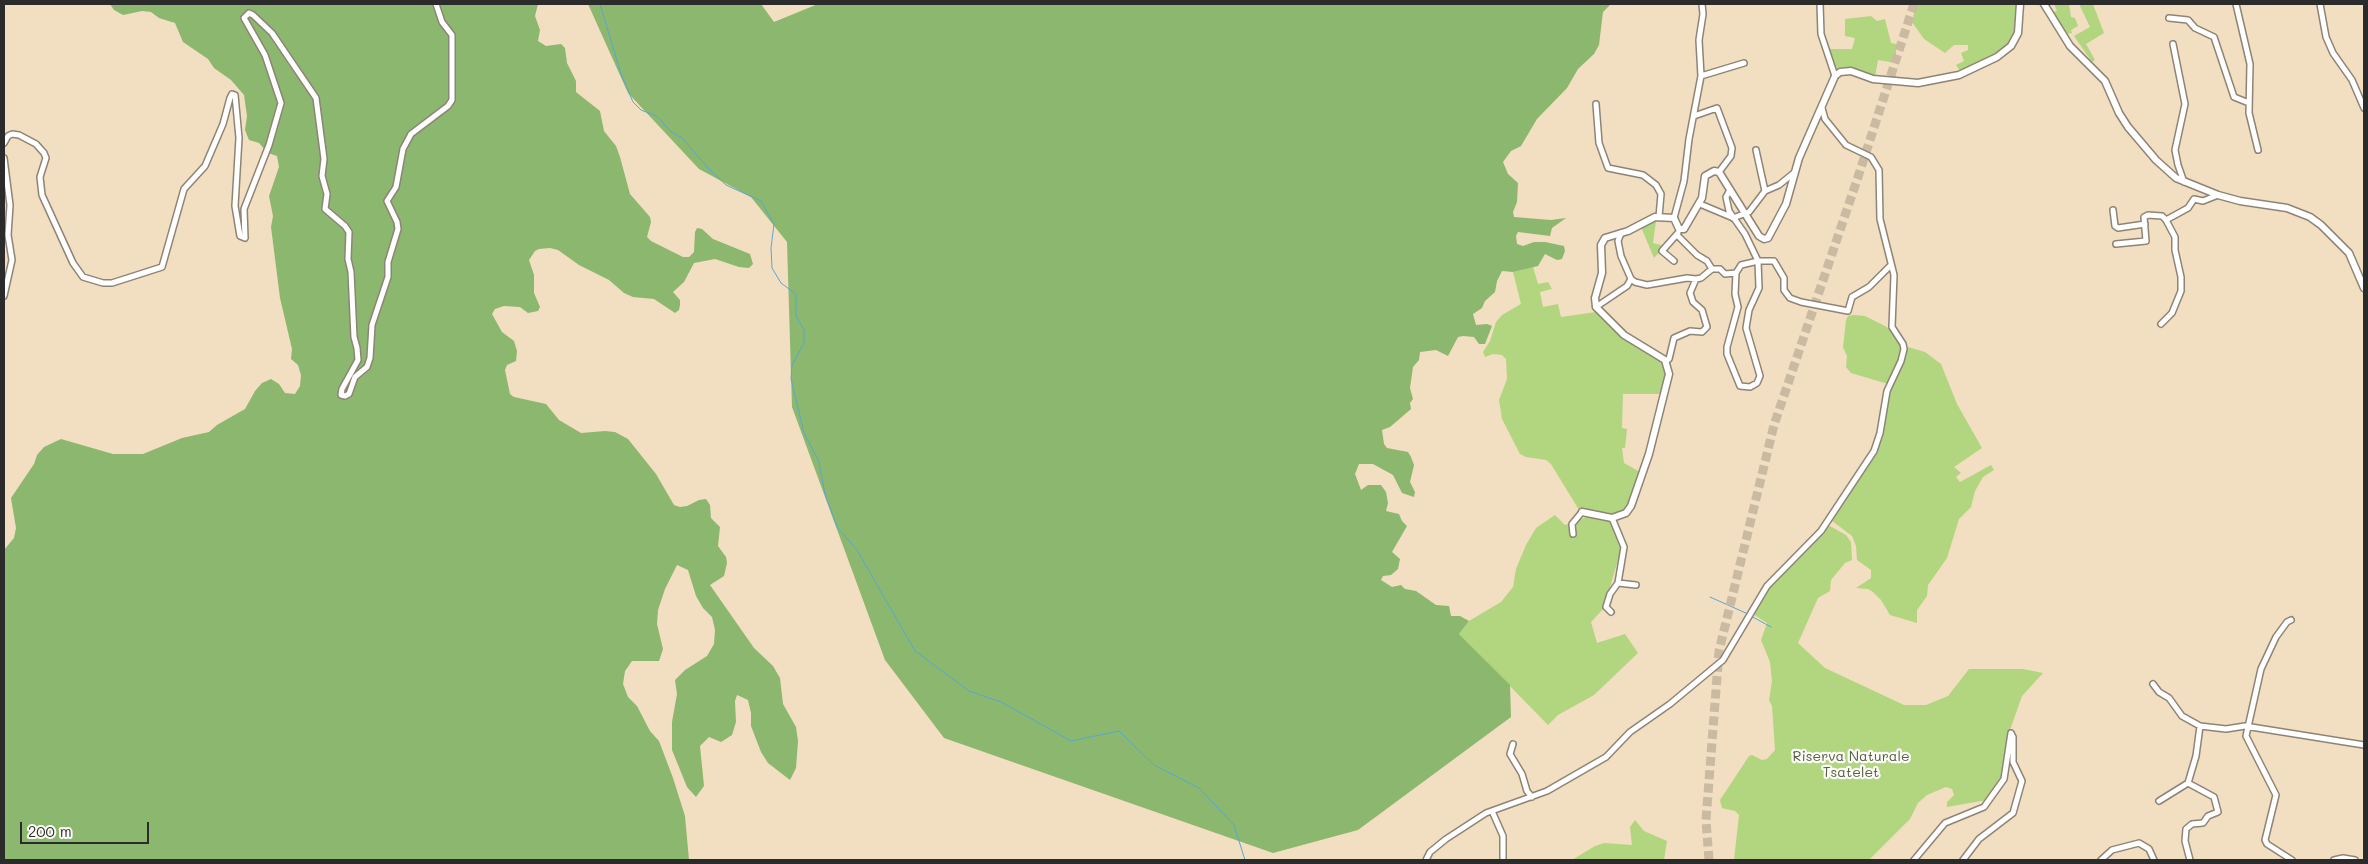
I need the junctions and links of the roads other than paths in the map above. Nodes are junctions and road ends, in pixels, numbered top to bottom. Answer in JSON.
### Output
{"nodes":[{"id":1,"x":436,"y":4,"type":"edge"},
{"id":2,"x":1702,"y":4,"type":"edge"},
{"id":3,"x":1820,"y":4,"type":"edge"},
{"id":4,"x":2020,"y":4,"type":"edge"},
{"id":5,"x":2044,"y":4,"type":"edge"},
{"id":6,"x":2236,"y":4,"type":"edge"},
{"id":7,"x":2320,"y":4,"type":"edge"},
{"id":8,"x":2169,"y":18,"type":"dead end"},
{"id":9,"x":2173,"y":44,"type":"dead end"},
{"id":10,"x":1744,"y":63,"type":"dead end"},
{"id":11,"x":1701,"y":76,"type":"junction"},
{"id":12,"x":1835,"y":76,"type":"junction"},
{"id":13,"x":2250,"y":103,"type":"junction"},
{"id":14,"x":1596,"y":104,"type":"dead end"},
{"id":15,"x":1822,"y":108,"type":"junction"},
{"id":16,"x":2364,"y":108,"type":"edge"},
{"id":17,"x":1694,"y":116,"type":"junction"},
{"id":18,"x":4,"y":143,"type":"edge"},
{"id":19,"x":1756,"y":150,"type":"dead end"},
{"id":20,"x":2258,"y":150,"type":"dead end"},
{"id":21,"x":4,"y":158,"type":"edge"},
{"id":22,"x":1719,"y":172,"type":"junction"},
{"id":23,"x":1795,"y":172,"type":"junction"},
{"id":24,"x":2184,"y":182,"type":"junction"},
{"id":25,"x":2199,"y":188,"type":"junction"},
{"id":26,"x":1730,"y":190,"type":"junction"},
{"id":27,"x":1765,"y":191,"type":"junction"},
{"id":28,"x":2218,"y":195,"type":"junction"},
{"id":29,"x":2194,"y":199,"type":"junction"},
{"id":30,"x":1700,"y":204,"type":"junction"},
{"id":31,"x":2113,"y":210,"type":"dead end"},
{"id":32,"x":1744,"y":214,"type":"junction"},
{"id":33,"x":1659,"y":217,"type":"junction"},
{"id":34,"x":1674,"y":218,"type":"junction"},
{"id":35,"x":1733,"y":218,"type":"junction"},
{"id":36,"x":2166,"y":220,"type":"junction"},
{"id":37,"x":2144,"y":224,"type":"junction"},
{"id":38,"x":1678,"y":232,"type":"junction"},
{"id":39,"x":1621,"y":233,"type":"junction"},
{"id":40,"x":2116,"y":244,"type":"dead end"},
{"id":41,"x":1674,"y":261,"type":"dead end"},
{"id":42,"x":1758,"y":261,"type":"junction"},
{"id":43,"x":1891,"y":265,"type":"junction"},
{"id":44,"x":1712,"y":269,"type":"junction"},
{"id":45,"x":1736,"y":273,"type":"junction"},
{"id":46,"x":1696,"y":279,"type":"junction"},
{"id":47,"x":1631,"y":280,"type":"junction"},
{"id":48,"x":2364,"y":288,"type":"edge"},
{"id":49,"x":4,"y":296,"type":"edge"},
{"id":50,"x":1596,"y":307,"type":"junction"},
{"id":51,"x":2161,"y":324,"type":"dead end"},
{"id":52,"x":1666,"y":361,"type":"junction"},
{"id":53,"x":1582,"y":512,"type":"joint"},
{"id":54,"x":1612,"y":518,"type":"junction"},
{"id":55,"x":1573,"y":534,"type":"dead end"},
{"id":56,"x":1618,"y":584,"type":"junction"},
{"id":57,"x":1636,"y":585,"type":"dead end"},
{"id":58,"x":1611,"y":612,"type":"dead end"},
{"id":59,"x":2291,"y":620,"type":"dead end"},
{"id":60,"x":2153,"y":684,"type":"dead end"},
{"id":61,"x":2200,"y":726,"type":"junction"},
{"id":62,"x":2247,"y":728,"type":"junction"},
{"id":63,"x":1513,"y":744,"type":"dead end"},
{"id":64,"x":2364,"y":745,"type":"edge"},
{"id":65,"x":2188,"y":783,"type":"junction"},
{"id":66,"x":1532,"y":797,"type":"junction"},
{"id":67,"x":2159,"y":801,"type":"dead end"},
{"id":68,"x":1494,"y":810,"type":"junction"},
{"id":69,"x":1426,"y":860,"type":"edge"},
{"id":70,"x":1503,"y":860,"type":"edge"},
{"id":71,"x":1914,"y":860,"type":"edge"},
{"id":72,"x":1962,"y":860,"type":"edge"},
{"id":73,"x":2101,"y":860,"type":"edge"},
{"id":74,"x":2154,"y":860,"type":"edge"},
{"id":75,"x":2190,"y":860,"type":"edge"},
{"id":76,"x":2292,"y":860,"type":"edge"},
{"id":77,"x":2334,"y":860,"type":"edge"},
{"id":78,"x":2355,"y":860,"type":"edge"}],
"edges":[{"from":1,"to":18,"type":"street"},
{"from":2,"to":11,"type":"street"},
{"from":3,"to":12,"type":"street"},
{"from":4,"to":12,"type":"street"},
{"from":5,"to":24,"type":"street"},
{"from":6,"to":13,"type":"street"},
{"from":7,"to":16,"type":"street"},
{"from":8,"to":13,"type":"street"},
{"from":9,"to":24,"type":"street"},
{"from":10,"to":11,"type":"street"},
{"from":11,"to":17,"type":"street"},
{"from":12,"to":15,"type":"street"},
{"from":13,"to":20,"type":"street"},
{"from":14,"to":33,"type":"street"},
{"from":15,"to":23,"type":"street"},
{"from":15,"to":43,"type":"street"},
{"from":17,"to":22,"type":"street"},
{"from":17,"to":34,"type":"street"},
{"from":19,"to":27,"type":"street"},
{"from":21,"to":49,"type":"street"},
{"from":22,"to":26,"type":"street"},
{"from":22,"to":30,"type":"street"},
{"from":23,"to":27,"type":"street"},
{"from":23,"to":32,"type":"street"},
{"from":24,"to":25,"type":"street"},
{"from":25,"to":28,"type":"street"},
{"from":25,"to":29,"type":"street"},
{"from":26,"to":32,"type":"street"},
{"from":26,"to":35,"type":"street"},
{"from":27,"to":32,"type":"street"},
{"from":28,"to":29,"type":"street"},
{"from":28,"to":48,"type":"street"},
{"from":29,"to":36,"type":"street"},
{"from":30,"to":35,"type":"street"},
{"from":30,"to":38,"type":"street"},
{"from":31,"to":37,"type":"street"},
{"from":32,"to":35,"type":"street"},
{"from":33,"to":34,"type":"street"},
{"from":33,"to":39,"type":"street"},
{"from":34,"to":38,"type":"street"},
{"from":35,"to":42,"type":"street"},
{"from":36,"to":37,"type":"street"},
{"from":36,"to":51,"type":"street"},
{"from":37,"to":40,"type":"street"},
{"from":38,"to":41,"type":"street"},
{"from":38,"to":44,"type":"street"},
{"from":39,"to":47,"type":"street"},
{"from":39,"to":50,"type":"street"},
{"from":42,"to":43,"type":"street"},
{"from":42,"to":45,"type":"street"},
{"from":42,"to":45,"type":"street"},
{"from":43,"to":66,"type":"street"},
{"from":44,"to":45,"type":"street"},
{"from":44,"to":46,"type":"street"},
{"from":46,"to":47,"type":"street"},
{"from":46,"to":52,"type":"street"},
{"from":47,"to":50,"type":"street"},
{"from":50,"to":52,"type":"street"},
{"from":52,"to":54,"type":"street"},
{"from":53,"to":54,"type":"street"},
{"from":53,"to":55,"type":"street"},
{"from":54,"to":56,"type":"street"},
{"from":56,"to":57,"type":"street"},
{"from":56,"to":58,"type":"street"},
{"from":59,"to":62,"type":"street"},
{"from":60,"to":61,"type":"street"},
{"from":61,"to":62,"type":"street"},
{"from":61,"to":65,"type":"street"},
{"from":62,"to":64,"type":"street"},
{"from":62,"to":76,"type":"street"},
{"from":63,"to":66,"type":"street"},
{"from":65,"to":67,"type":"street"},
{"from":65,"to":75,"type":"street"},
{"from":66,"to":68,"type":"street"},
{"from":68,"to":69,"type":"street"},
{"from":68,"to":70,"type":"street"},
{"from":71,"to":72,"type":"street"},
{"from":73,"to":74,"type":"street"},
{"from":77,"to":78,"type":"street"}]}
